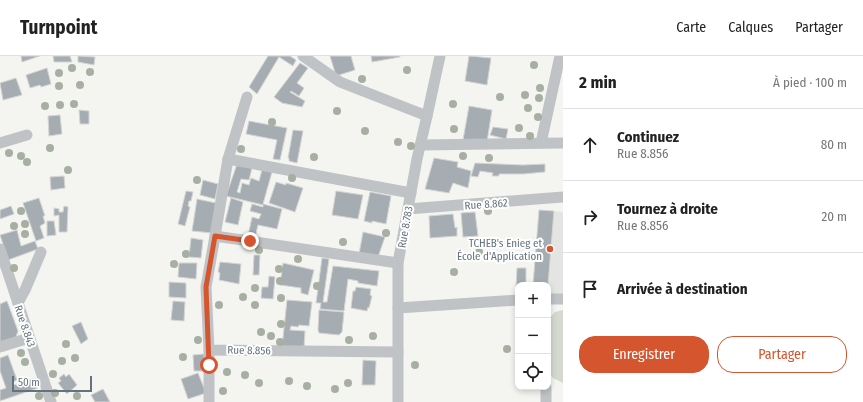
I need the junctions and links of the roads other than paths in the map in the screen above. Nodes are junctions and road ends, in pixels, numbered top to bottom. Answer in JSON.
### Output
{"nodes":[{"id":1,"x":303,"y":56,"type":"edge"},
{"id":2,"x":440,"y":56,"type":"edge"},
{"id":3,"x":560,"y":56,"type":"edge"},
{"id":4,"x":246,"y":97,"type":"dead end"},
{"id":5,"x":428,"y":116,"type":"junction"},
{"id":6,"x":27,"y":135,"type":"dead end"},
{"id":7,"x":0,"y":143,"type":"edge"},
{"id":8,"x":541,"y":143,"type":"junction"},
{"id":9,"x":563,"y":143,"type":"edge"},
{"id":10,"x":420,"y":145,"type":"junction"},
{"id":11,"x":228,"y":158,"type":"junction"},
{"id":12,"x":411,"y":194,"type":"junction"},
{"id":13,"x":563,"y":197,"type":"edge"},
{"id":14,"x":408,"y":209,"type":"junction"},
{"id":15,"x":215,"y":236,"type":"junction"},
{"id":16,"x":0,"y":249,"type":"edge"},
{"id":17,"x":41,"y":252,"type":"dead end"},
{"id":18,"x":398,"y":263,"type":"junction"},
{"id":19,"x":551,"y":299,"type":"edge"},
{"id":20,"x":563,"y":299,"type":"edge"},
{"id":21,"x":515,"y":300,"type":"edge"},
{"id":22,"x":18,"y":303,"type":"junction"},
{"id":23,"x":398,"y":308,"type":"junction"},
{"id":24,"x":29,"y":338,"type":"junction"},
{"id":25,"x":0,"y":347,"type":"edge"},
{"id":26,"x":209,"y":350,"type":"junction"},
{"id":27,"x":398,"y":352,"type":"junction"},
{"id":28,"x":546,"y":390,"type":"edge"},
{"id":29,"x":51,"y":402,"type":"edge"},
{"id":30,"x":209,"y":402,"type":"edge"},
{"id":31,"x":398,"y":402,"type":"edge"},
{"id":32,"x":546,"y":402,"type":"edge"}],
"edges":[{"from":1,"to":5,"type":"street"},
{"from":2,"to":5,"type":"street","name":"Rue 8.783"},
{"from":3,"to":8,"type":"street"},
{"from":4,"to":11,"type":"street"},
{"from":5,"to":10,"type":"street","name":"Rue 8.783"},
{"from":6,"to":7,"type":"street"},
{"from":8,"to":9,"type":"street"},
{"from":8,"to":10,"type":"street"},
{"from":10,"to":12,"type":"street","name":"Rue 8.783"},
{"from":11,"to":12,"type":"street"},
{"from":11,"to":15,"type":"street"},
{"from":12,"to":14,"type":"street","name":"Rue 8.783"},
{"from":13,"to":14,"type":"street","name":"Rue 8.862"},
{"from":14,"to":18,"type":"street","name":"Rue 8.783"},
{"from":15,"to":18,"type":"street"},
{"from":15,"to":26,"type":"street"},
{"from":16,"to":22,"type":"street","name":"Rue 8.843"},
{"from":17,"to":22,"type":"street"},
{"from":18,"to":23,"type":"street","name":"Rue 8.783"},
{"from":19,"to":20,"type":"street"},
{"from":21,"to":23,"type":"street"},
{"from":22,"to":24,"type":"street","name":"Rue 8.843"},
{"from":23,"to":27,"type":"street","name":"Rue 8.783"},
{"from":24,"to":25,"type":"street"},
{"from":24,"to":29,"type":"street","name":"Rue 8.843"},
{"from":26,"to":27,"type":"street","name":"Rue 8.856"},
{"from":26,"to":30,"type":"street"},
{"from":27,"to":31,"type":"street","name":"Rue 8.783"},
{"from":28,"to":32,"type":"street"}]}
